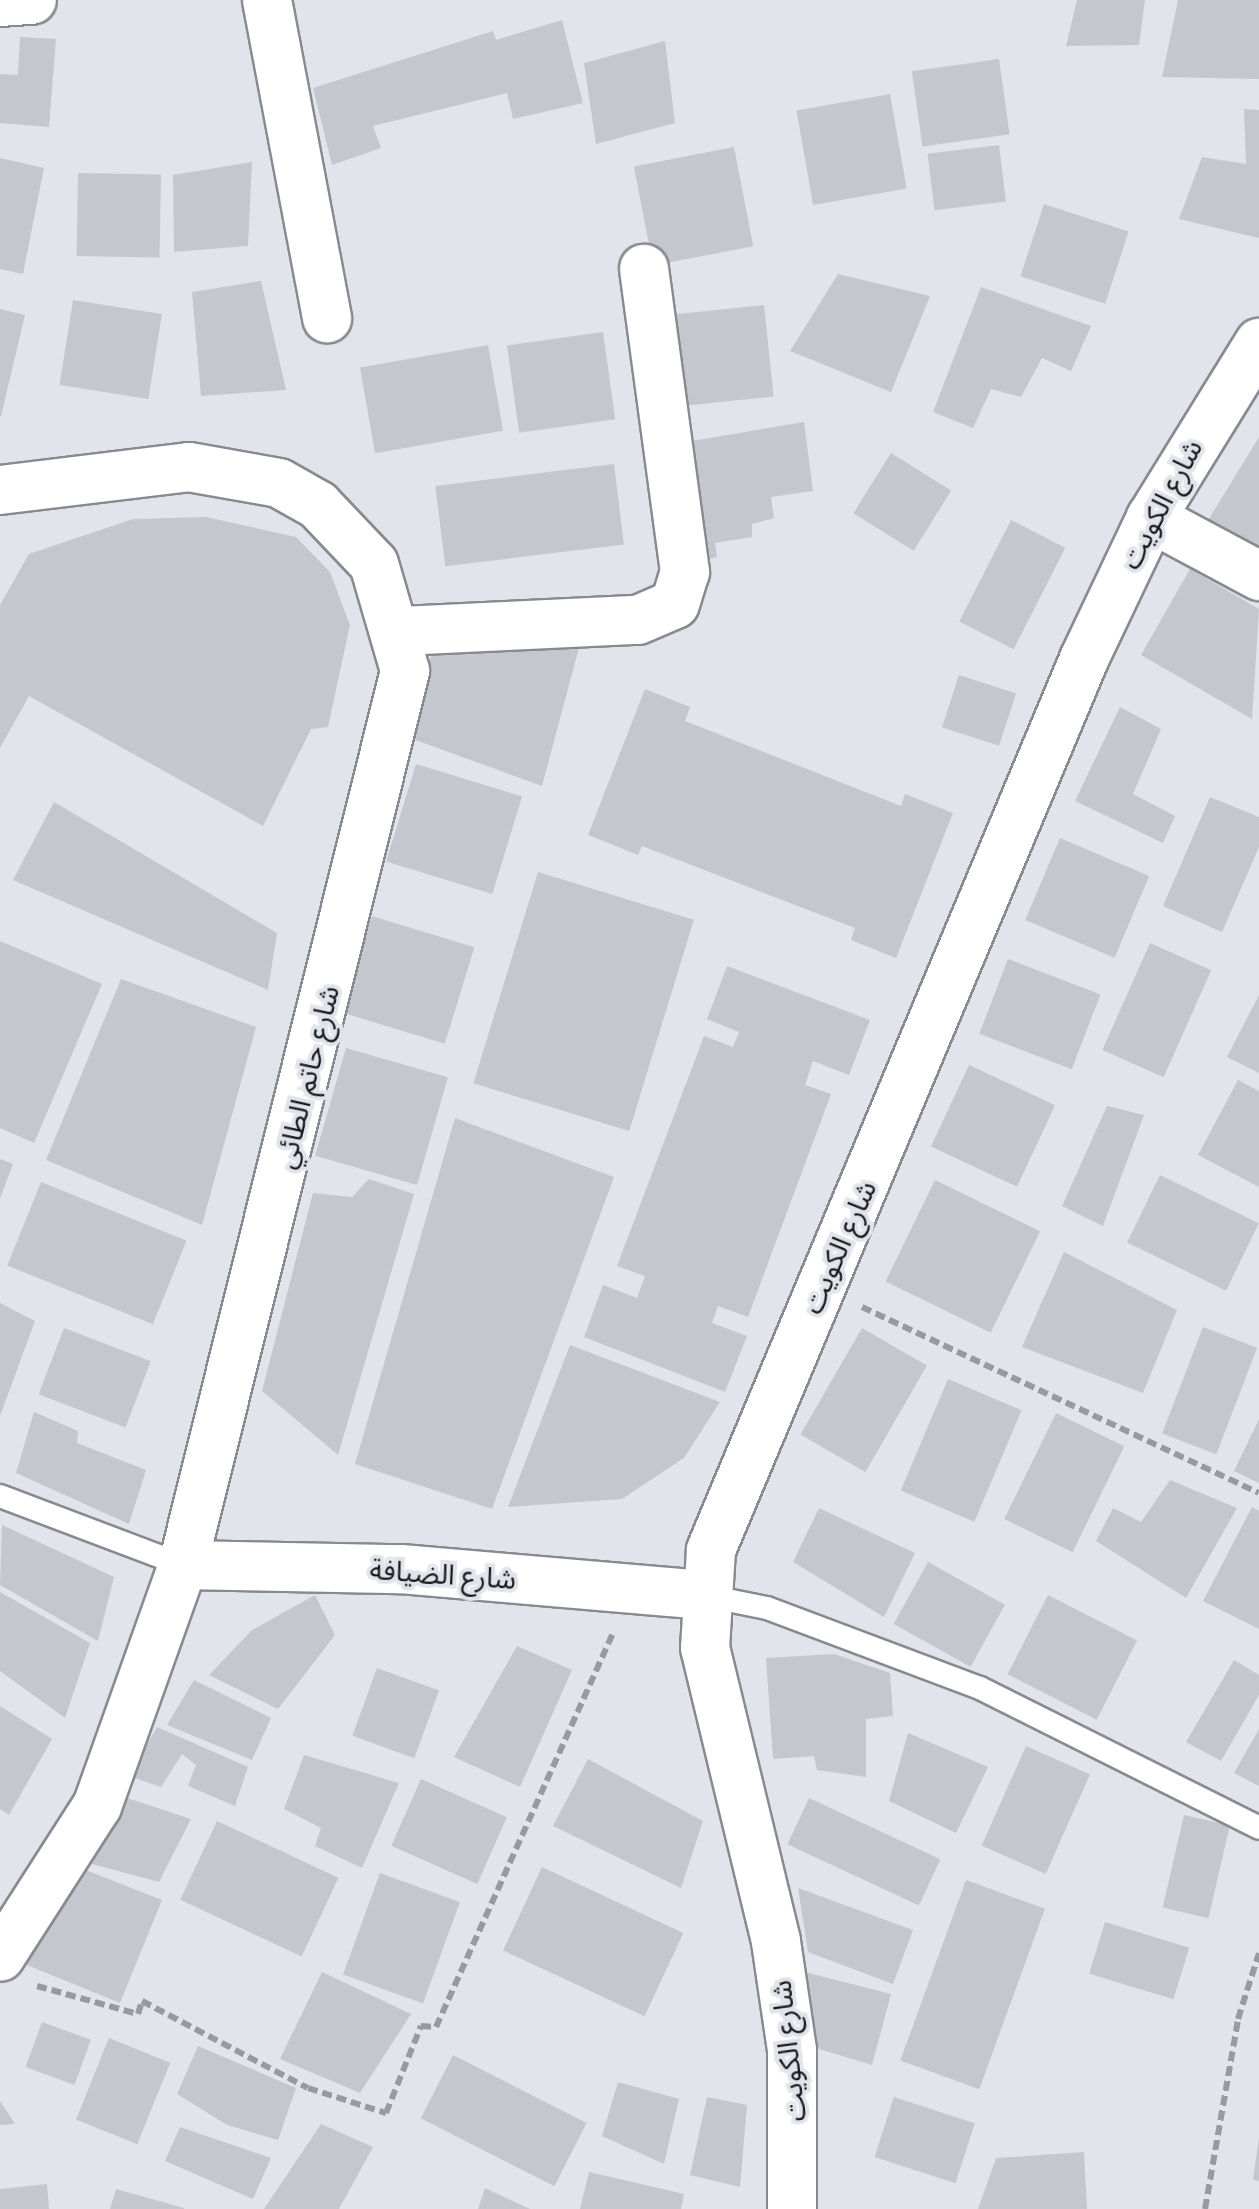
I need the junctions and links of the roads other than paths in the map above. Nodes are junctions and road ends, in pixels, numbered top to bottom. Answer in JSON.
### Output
{"nodes":[{"id":1,"x":32,"y":0,"type":"edge"},
{"id":2,"x":266,"y":0,"type":"edge"},
{"id":3,"x":0,"y":2,"type":"edge"},
{"id":4,"x":644,"y":270,"type":"dead end"},
{"id":5,"x":326,"y":318,"type":"dead end"},
{"id":6,"x":1259,"y":343,"type":"edge"},
{"id":7,"x":0,"y":490,"type":"edge"},
{"id":8,"x":1151,"y":518,"type":"junction"},
{"id":9,"x":1259,"y":576,"type":"edge"},
{"id":10,"x":401,"y":631,"type":"junction"},
{"id":11,"x":0,"y":1496,"type":"edge"},
{"id":12,"x":183,"y":1565,"type":"junction"},
{"id":13,"x":702,"y":1595,"type":"junction"},
{"id":14,"x":1259,"y":1828,"type":"edge"},
{"id":15,"x":9,"y":1969,"type":"edge"},
{"id":16,"x":792,"y":2209,"type":"edge"}],
"edges":[{"from":1,"to":3,"type":"street"},
{"from":2,"to":5,"type":"street"},
{"from":4,"to":10,"type":"street"},
{"from":6,"to":8,"type":"street","name":"شارع الكويت"},
{"from":7,"to":10,"type":"street","name":"شارع حاتم الطائي"},
{"from":8,"to":9,"type":"street"},
{"from":8,"to":13,"type":"street","name":"شارع الكويت"},
{"from":10,"to":12,"type":"street","name":"شارع حاتم الطائي"},
{"from":11,"to":12,"type":"lane"},
{"from":12,"to":13,"type":"street","name":"شارع الضيافة"},
{"from":12,"to":15,"type":"street","name":"شارع حاتم الطائي"},
{"from":13,"to":14,"type":"lane"},
{"from":13,"to":16,"type":"street","name":"شارع الكويت"}]}
